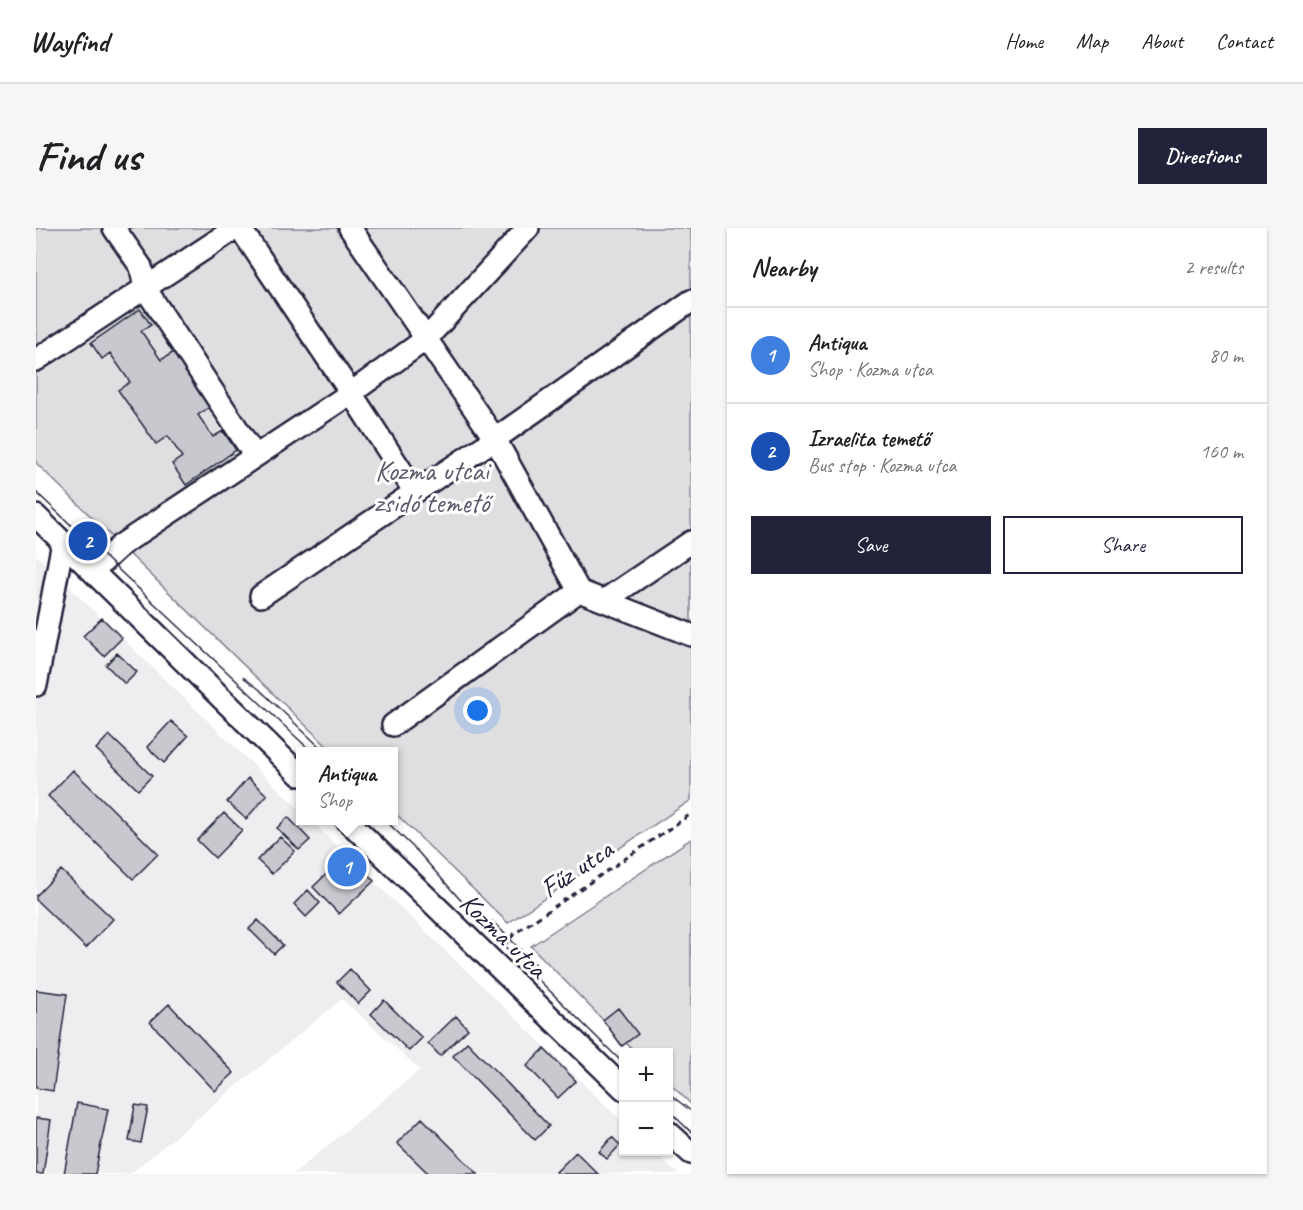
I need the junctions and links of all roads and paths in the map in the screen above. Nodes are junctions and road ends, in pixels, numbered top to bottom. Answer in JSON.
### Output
{"nodes":[{"id":1,"x":114,"y":228,"type":"edge"},
{"id":2,"x":238,"y":228,"type":"edge"},
{"id":3,"x":350,"y":228,"type":"edge"},
{"id":4,"x":528,"y":228,"type":"edge"},
{"id":5,"x":145,"y":288,"type":"junction"},
{"id":6,"x":691,"y":301,"type":"edge"},
{"id":7,"x":426,"y":339,"type":"junction"},
{"id":8,"x":36,"y":360,"type":"edge"},
{"id":9,"x":351,"y":393,"type":"junction"},
{"id":10,"x":495,"y":439,"type":"junction"},
{"id":11,"x":255,"y":456,"type":"junction"},
{"id":12,"x":415,"y":492,"type":"junction"},
{"id":13,"x":36,"y":516,"type":"edge"},
{"id":14,"x":63,"y":542,"type":"junction"},
{"id":15,"x":691,"y":542,"type":"edge"},
{"id":16,"x":93,"y":572,"type":"junction"},
{"id":17,"x":579,"y":591,"type":"junction"},
{"id":18,"x":261,"y":596,"type":"dead end"},
{"id":19,"x":605,"y":600,"type":"junction"},
{"id":20,"x":691,"y":635,"type":"edge"},
{"id":21,"x":36,"y":686,"type":"edge"},
{"id":22,"x":393,"y":725,"type":"dead end"},
{"id":23,"x":296,"y":771,"type":"edge"},
{"id":24,"x":691,"y":814,"type":"edge"},
{"id":25,"x":352,"y":825,"type":"edge"},
{"id":26,"x":492,"y":962,"type":"junction"},
{"id":27,"x":619,"y":1084,"type":"edge"},
{"id":28,"x":673,"y":1136,"type":"edge"},
{"id":29,"x":691,"y":1154,"type":"edge"}],
"edges":[{"from":1,"to":5,"type":"street"},
{"from":2,"to":5,"type":"street"},
{"from":2,"to":9,"type":"street"},
{"from":3,"to":7,"type":"street"},
{"from":4,"to":7,"type":"street"},
{"from":5,"to":8,"type":"street"},
{"from":5,"to":11,"type":"street"},
{"from":6,"to":10,"type":"street"},
{"from":7,"to":9,"type":"street"},
{"from":7,"to":10,"type":"street"},
{"from":9,"to":11,"type":"street"},
{"from":9,"to":12,"type":"street"},
{"from":10,"to":12,"type":"street"},
{"from":10,"to":17,"type":"street"},
{"from":11,"to":16,"type":"street"},
{"from":12,"to":18,"type":"street"},
{"from":13,"to":14,"type":"street"},
{"from":14,"to":16,"type":"street"},
{"from":14,"to":21,"type":"street"},
{"from":15,"to":19,"type":"street"},
{"from":16,"to":23,"type":"street"},
{"from":17,"to":19,"type":"street"},
{"from":17,"to":22,"type":"street"},
{"from":19,"to":20,"type":"street"},
{"from":24,"to":26,"type":"path","name":"Fűz utca"},
{"from":25,"to":26,"type":"street","name":"Kozma utca"},
{"from":26,"to":27,"type":"street","name":"Kozma utca"},
{"from":28,"to":29,"type":"street"}]}
